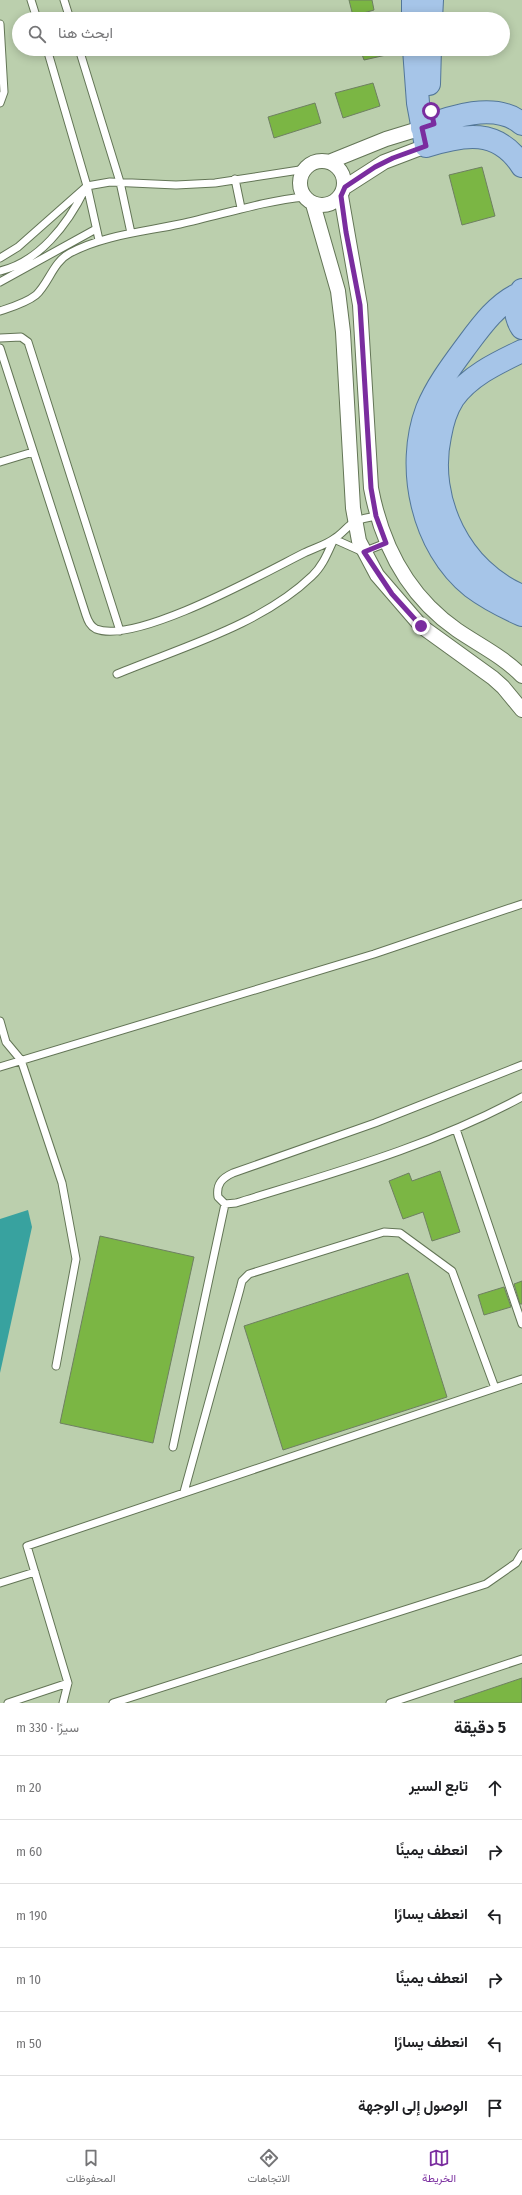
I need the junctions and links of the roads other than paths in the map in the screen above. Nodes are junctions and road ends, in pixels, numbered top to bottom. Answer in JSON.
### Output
{"nodes":[{"id":1,"x":31,"y":0,"type":"edge"},
{"id":2,"x":64,"y":0,"type":"edge"},
{"id":3,"x":416,"y":4,"type":"edge"},
{"id":4,"x":35,"y":12,"type":"edge"},
{"id":5,"x":68,"y":12,"type":"edge"},
{"id":6,"x":424,"y":12,"type":"edge"},
{"id":7,"x":0,"y":24,"type":"edge"},
{"id":8,"x":49,"y":56,"type":"edge"},
{"id":9,"x":81,"y":56,"type":"edge"},
{"id":10,"x":415,"y":56,"type":"edge"},
{"id":11,"x":430,"y":56,"type":"edge"},
{"id":12,"x":0,"y":103,"type":"edge"},
{"id":13,"x":522,"y":124,"type":"edge"},
{"id":14,"x":430,"y":135,"type":"junction"},
{"id":15,"x":329,"y":162,"type":"junction"},
{"id":16,"x":522,"y":166,"type":"edge"},
{"id":17,"x":306,"y":169,"type":"junction"},
{"id":18,"x":235,"y":179,"type":"junction"},
{"id":19,"x":120,"y":182,"type":"junction"},
{"id":20,"x":87,"y":186,"type":"junction"},
{"id":21,"x":343,"y":191,"type":"junction"},
{"id":22,"x":309,"y":201,"type":"junction"},
{"id":23,"x":241,"y":208,"type":"junction"},
{"id":24,"x":96,"y":229,"type":"junction"},
{"id":25,"x":131,"y":233,"type":"junction"},
{"id":26,"x":98,"y":240,"type":"junction"},
{"id":27,"x":0,"y":258,"type":"edge"},
{"id":28,"x":0,"y":271,"type":"edge"},
{"id":29,"x":0,"y":282,"type":"edge"},
{"id":30,"x":521,"y":292,"type":"edge"},
{"id":31,"x":0,"y":311,"type":"edge"},
{"id":32,"x":522,"y":328,"type":"edge"},
{"id":33,"x":0,"y":338,"type":"edge"},
{"id":34,"x":0,"y":348,"type":"edge"},
{"id":35,"x":522,"y":351,"type":"edge"},
{"id":36,"x":499,"y":362,"type":"junction"},
{"id":37,"x":522,"y":363,"type":"edge"},
{"id":38,"x":33,"y":452,"type":"junction"},
{"id":39,"x":0,"y":462,"type":"edge"},
{"id":40,"x":376,"y":516,"type":"junction"},
{"id":41,"x":355,"y":522,"type":"junction"},
{"id":42,"x":334,"y":539,"type":"junction"},
{"id":43,"x":386,"y":543,"type":"junction"},
{"id":44,"x":364,"y":552,"type":"junction"},
{"id":45,"x":522,"y":596,"type":"edge"},
{"id":46,"x":522,"y":616,"type":"edge"},
{"id":47,"x":120,"y":631,"type":"junction"},
{"id":48,"x":117,"y":674,"type":"dead end"},
{"id":49,"x":522,"y":676,"type":"edge"},
{"id":50,"x":522,"y":710,"type":"edge"},
{"id":51,"x":522,"y":904,"type":"edge"},
{"id":52,"x":0,"y":1021,"type":"edge"},
{"id":53,"x":21,"y":1060,"type":"junction"},
{"id":54,"x":522,"y":1066,"type":"edge"},
{"id":55,"x":0,"y":1067,"type":"edge"},
{"id":56,"x":520,"y":1100,"type":"edge"},
{"id":57,"x":456,"y":1129,"type":"junction"},
{"id":58,"x":225,"y":1204,"type":"junction"},
{"id":59,"x":522,"y":1324,"type":"edge"},
{"id":60,"x":56,"y":1366,"type":"dead end"},
{"id":61,"x":522,"y":1379,"type":"edge"},
{"id":62,"x":495,"y":1388,"type":"junction"},
{"id":63,"x":173,"y":1447,"type":"dead end"},
{"id":64,"x":184,"y":1492,"type":"junction"},
{"id":65,"x":522,"y":1554,"type":"edge"},
{"id":66,"x":35,"y":1572,"type":"junction"},
{"id":67,"x":0,"y":1583,"type":"edge"},
{"id":68,"x":522,"y":1659,"type":"edge"},
{"id":69,"x":68,"y":1683,"type":"junction"},
{"id":70,"x":8,"y":1703,"type":"edge"},
{"id":71,"x":63,"y":1703,"type":"edge"},
{"id":72,"x":113,"y":1703,"type":"edge"},
{"id":73,"x":390,"y":1703,"type":"edge"}],
"edges":[{"from":1,"to":4,"type":"lane"},
{"from":2,"to":5,"type":"lane"},
{"from":3,"to":6,"type":"main road"},
{"from":7,"to":12,"type":"lane"},
{"from":8,"to":20,"type":"lane"},
{"from":9,"to":19,"type":"lane"},
{"from":10,"to":14,"type":"main road"},
{"from":11,"to":14,"type":"main road"},
{"from":13,"to":14,"type":"main road"},
{"from":14,"to":15,"type":"street"},
{"from":14,"to":16,"type":"main road"},
{"from":14,"to":21,"type":"street"},
{"from":15,"to":17,"type":"street"},
{"from":15,"to":21,"type":"street"},
{"from":17,"to":18,"type":"lane"},
{"from":17,"to":22,"type":"street"},
{"from":18,"to":19,"type":"lane"},
{"from":18,"to":23,"type":"lane"},
{"from":19,"to":20,"type":"lane"},
{"from":19,"to":25,"type":"lane"},
{"from":20,"to":24,"type":"lane"},
{"from":20,"to":27,"type":"lane"},
{"from":20,"to":28,"type":"lane"},
{"from":21,"to":22,"type":"street"},
{"from":21,"to":40,"type":"street"},
{"from":22,"to":23,"type":"lane"},
{"from":22,"to":41,"type":"street"},
{"from":23,"to":25,"type":"lane"},
{"from":24,"to":26,"type":"lane"},
{"from":24,"to":29,"type":"lane"},
{"from":25,"to":26,"type":"lane"},
{"from":26,"to":31,"type":"lane"},
{"from":30,"to":32,"type":"main road"},
{"from":30,"to":46,"type":"main road"},
{"from":33,"to":47,"type":"lane"},
{"from":34,"to":38,"type":"lane"},
{"from":35,"to":36,"type":"main road"},
{"from":36,"to":37,"type":"main road"},
{"from":36,"to":45,"type":"main road"},
{"from":38,"to":39,"type":"lane"},
{"from":38,"to":47,"type":"lane"},
{"from":40,"to":41,"type":"lane"},
{"from":40,"to":43,"type":"street"},
{"from":41,"to":42,"type":"lane"},
{"from":41,"to":44,"type":"street"},
{"from":42,"to":44,"type":"lane"},
{"from":42,"to":47,"type":"lane"},
{"from":42,"to":48,"type":"lane"},
{"from":43,"to":44,"type":"lane"},
{"from":43,"to":49,"type":"street"},
{"from":44,"to":50,"type":"street"},
{"from":51,"to":53,"type":"lane"},
{"from":52,"to":53,"type":"lane"},
{"from":53,"to":55,"type":"lane"},
{"from":53,"to":60,"type":"lane"},
{"from":54,"to":58,"type":"lane"},
{"from":56,"to":57,"type":"lane"},
{"from":57,"to":58,"type":"lane"},
{"from":57,"to":59,"type":"lane"},
{"from":58,"to":63,"type":"lane"},
{"from":61,"to":62,"type":"lane"},
{"from":62,"to":64,"type":"lane"},
{"from":62,"to":64,"type":"lane"},
{"from":64,"to":66,"type":"lane"},
{"from":65,"to":72,"type":"lane"},
{"from":66,"to":67,"type":"lane"},
{"from":66,"to":69,"type":"lane"},
{"from":68,"to":73,"type":"lane"},
{"from":69,"to":70,"type":"lane"},
{"from":69,"to":71,"type":"lane"}]}
